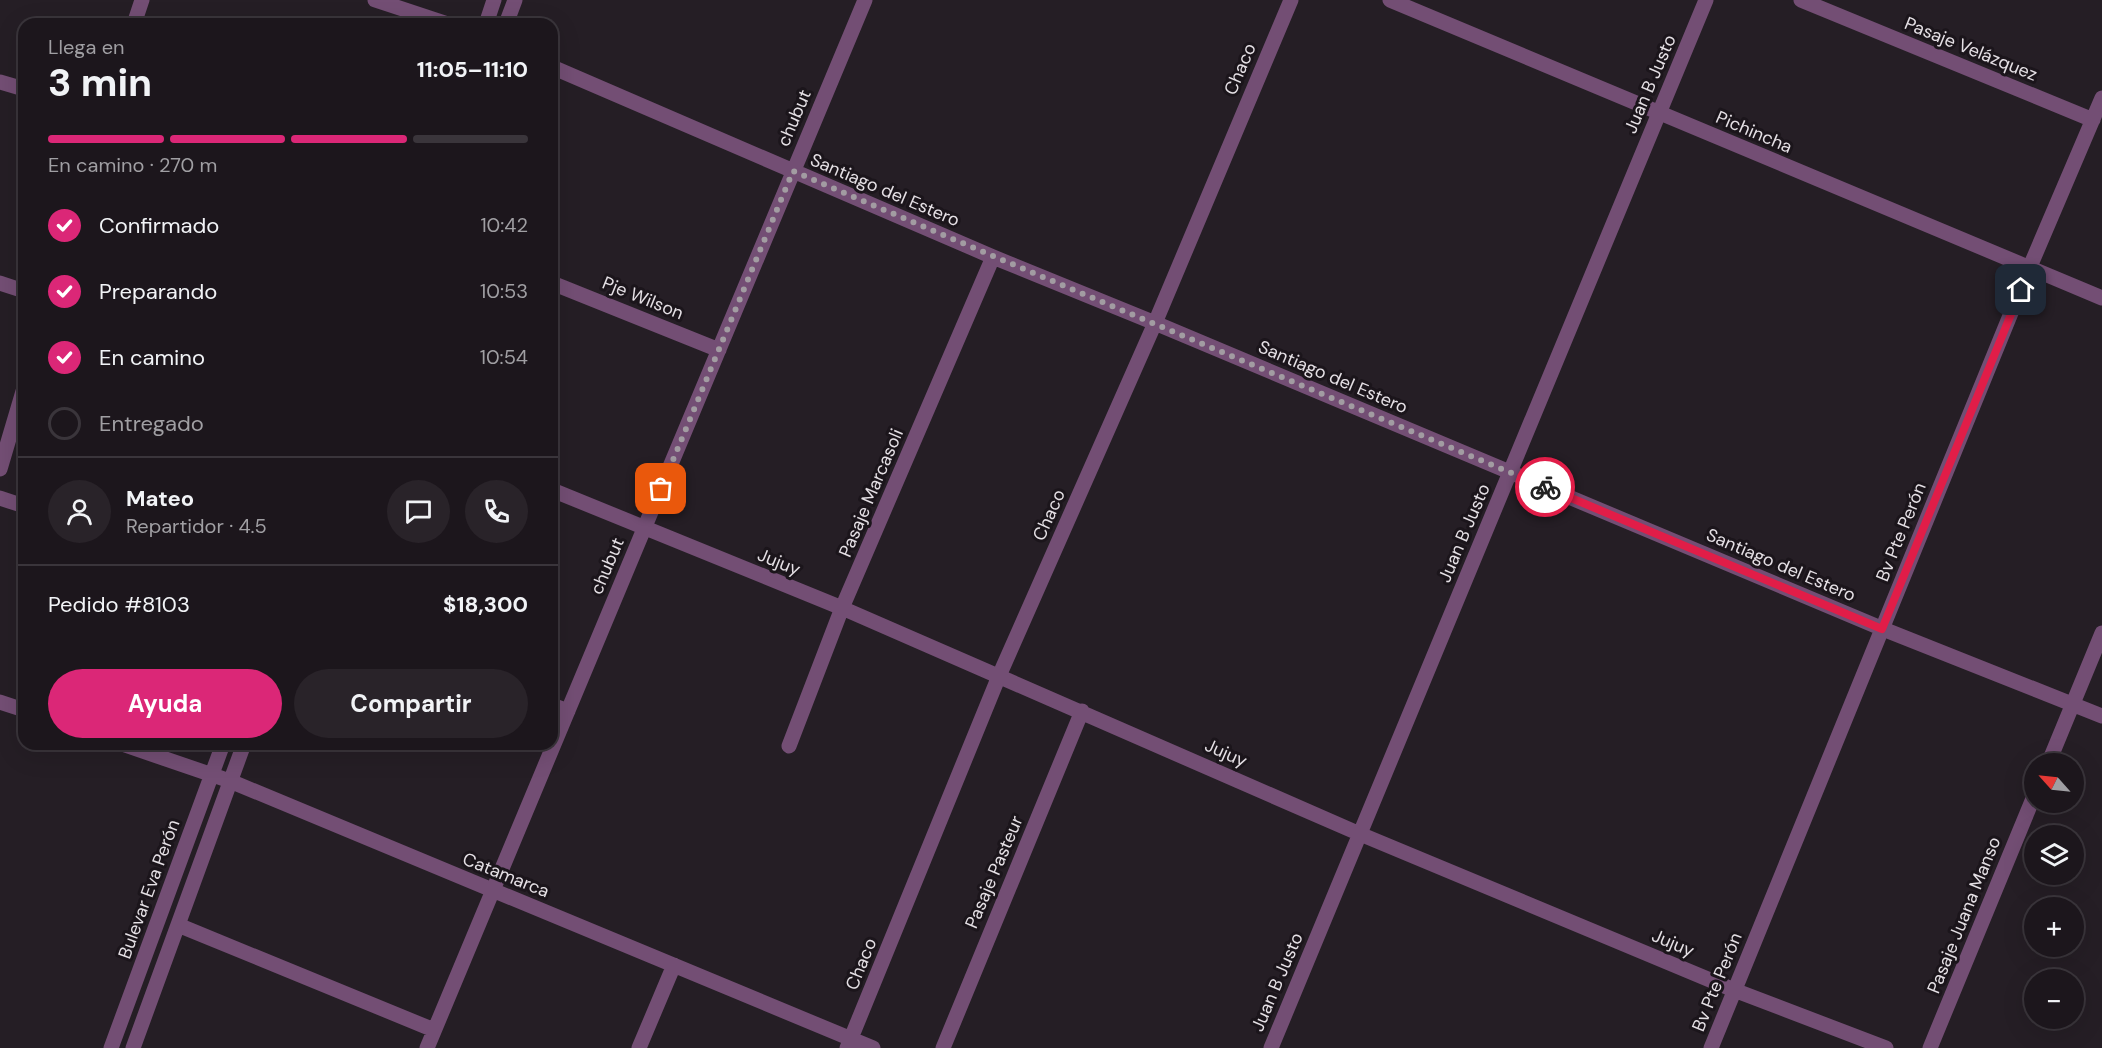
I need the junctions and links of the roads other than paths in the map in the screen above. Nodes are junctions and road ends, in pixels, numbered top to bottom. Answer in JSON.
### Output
{"nodes":[{"id":1,"x":142,"y":0,"type":"edge"},
{"id":2,"x":375,"y":0,"type":"edge"},
{"id":3,"x":494,"y":0,"type":"edge"},
{"id":4,"x":515,"y":0,"type":"edge"},
{"id":5,"x":865,"y":0,"type":"edge"},
{"id":6,"x":1291,"y":0,"type":"edge"},
{"id":7,"x":1390,"y":0,"type":"edge"},
{"id":8,"x":1706,"y":0,"type":"edge"},
{"id":9,"x":1801,"y":0,"type":"edge"},
{"id":10,"x":136,"y":18,"type":"edge"},
{"id":11,"x":430,"y":18,"type":"edge"},
{"id":12,"x":488,"y":18,"type":"edge"},
{"id":13,"x":508,"y":18,"type":"edge"},
{"id":14,"x":558,"y":70,"type":"edge"},
{"id":15,"x":0,"y":82,"type":"edge"},
{"id":16,"x":18,"y":87,"type":"edge"},
{"id":17,"x":2102,"y":98,"type":"edge"},
{"id":18,"x":1659,"y":113,"type":"junction"},
{"id":19,"x":2093,"y":120,"type":"junction"},
{"id":20,"x":793,"y":171,"type":"junction"},
{"id":21,"x":993,"y":257,"type":"junction"},
{"id":22,"x":2029,"y":269,"type":"junction"},
{"id":23,"x":0,"y":284,"type":"edge"},
{"id":24,"x":558,"y":285,"type":"edge"},
{"id":25,"x":18,"y":289,"type":"edge"},
{"id":26,"x":2102,"y":298,"type":"edge"},
{"id":27,"x":1155,"y":323,"type":"junction"},
{"id":28,"x":718,"y":350,"type":"junction"},
{"id":29,"x":18,"y":408,"type":"edge"},
{"id":30,"x":0,"y":469,"type":"edge"},
{"id":31,"x":1510,"y":472,"type":"junction"},
{"id":32,"x":558,"y":493,"type":"edge"},
{"id":33,"x":0,"y":498,"type":"edge"},
{"id":34,"x":18,"y":505,"type":"edge"},
{"id":35,"x":644,"y":529,"type":"junction"},
{"id":36,"x":842,"y":608,"type":"junction"},
{"id":37,"x":1882,"y":629,"type":"junction"},
{"id":38,"x":2102,"y":633,"type":"edge"},
{"id":39,"x":999,"y":676,"type":"junction"},
{"id":40,"x":0,"y":702,"type":"edge"},
{"id":41,"x":2072,"y":704,"type":"junction"},
{"id":42,"x":558,"y":707,"type":"edge"},
{"id":43,"x":18,"y":708,"type":"edge"},
{"id":44,"x":568,"y":711,"type":"junction"},
{"id":45,"x":1082,"y":711,"type":"junction"},
{"id":46,"x":2102,"y":716,"type":"edge"},
{"id":47,"x":558,"y":735,"type":"edge"},
{"id":48,"x":789,"y":746,"type":"dead end"},
{"id":49,"x":139,"y":750,"type":"edge"},
{"id":50,"x":221,"y":750,"type":"edge"},
{"id":51,"x":242,"y":750,"type":"edge"},
{"id":52,"x":552,"y":750,"type":"edge"},
{"id":53,"x":2052,"y":753,"type":"edge"},
{"id":54,"x":212,"y":775,"type":"junction"},
{"id":55,"x":230,"y":781,"type":"junction"},
{"id":56,"x":2027,"y":813,"type":"edge"},
{"id":57,"x":1360,"y":834,"type":"junction"},
{"id":58,"x":492,"y":891,"type":"junction"},
{"id":59,"x":177,"y":925,"type":"junction"},
{"id":60,"x":674,"y":965,"type":"junction"},
{"id":61,"x":1734,"y":990,"type":"junction"},
{"id":62,"x":434,"y":1030,"type":"junction"},
{"id":63,"x":849,"y":1043,"type":"edge"},
{"id":64,"x":111,"y":1048,"type":"edge"},
{"id":65,"x":133,"y":1048,"type":"edge"},
{"id":66,"x":427,"y":1048,"type":"edge"},
{"id":67,"x":639,"y":1048,"type":"edge"},
{"id":68,"x":873,"y":1048,"type":"edge"},
{"id":69,"x":942,"y":1048,"type":"edge"},
{"id":70,"x":1271,"y":1048,"type":"edge"},
{"id":71,"x":1710,"y":1048,"type":"edge"},
{"id":72,"x":1886,"y":1048,"type":"edge"},
{"id":73,"x":1930,"y":1048,"type":"edge"}],
"edges":[{"from":1,"to":10,"type":"street"},
{"from":2,"to":11,"type":"street"},
{"from":3,"to":12,"type":"street"},
{"from":4,"to":13,"type":"street"},
{"from":5,"to":20,"type":"street","name":"chubut"},
{"from":6,"to":27,"type":"street","name":"Chaco"},
{"from":7,"to":18,"type":"street","name":"Pichincha"},
{"from":8,"to":18,"type":"street","name":"Juan B Justo"},
{"from":9,"to":19,"type":"street","name":"Pasaje Velázquez"},
{"from":14,"to":20,"type":"street","name":"Santiago del Estero"},
{"from":15,"to":16,"type":"street"},
{"from":17,"to":19,"type":"street","name":"Bv Pte Perón"},
{"from":18,"to":22,"type":"street","name":"Pichincha"},
{"from":18,"to":31,"type":"street","name":"Juan B Justo"},
{"from":19,"to":22,"type":"street","name":"Bv Pte Perón"},
{"from":20,"to":21,"type":"street","name":"Santiago del Estero"},
{"from":20,"to":28,"type":"street","name":"chubut"},
{"from":21,"to":27,"type":"street","name":"Santiago del Estero"},
{"from":21,"to":36,"type":"street","name":"Pasaje Marcasoli"},
{"from":22,"to":26,"type":"street","name":"Pichincha"},
{"from":22,"to":37,"type":"street","name":"Bv Pte Perón"},
{"from":23,"to":25,"type":"street"},
{"from":24,"to":28,"type":"street","name":"Pje Wilson"},
{"from":27,"to":31,"type":"street","name":"Santiago del Estero"},
{"from":27,"to":39,"type":"street","name":"Chaco"},
{"from":28,"to":35,"type":"street","name":"chubut"},
{"from":29,"to":30,"type":"street"},
{"from":31,"to":37,"type":"street","name":"Santiago del Estero"},
{"from":31,"to":57,"type":"street","name":"Juan B Justo"},
{"from":32,"to":35,"type":"street","name":"Jujuy"},
{"from":33,"to":34,"type":"street"},
{"from":35,"to":36,"type":"street","name":"Jujuy"},
{"from":35,"to":44,"type":"street","name":"chubut"},
{"from":36,"to":39,"type":"street","name":"Jujuy"},
{"from":36,"to":48,"type":"street","name":"Pasaje Marcasoli"},
{"from":37,"to":41,"type":"street","name":"Santiago del Estero"},
{"from":37,"to":61,"type":"street","name":"Bv Pte Perón"},
{"from":38,"to":41,"type":"street"},
{"from":39,"to":45,"type":"street","name":"Jujuy"},
{"from":39,"to":63,"type":"street","name":"Chaco"},
{"from":40,"to":43,"type":"street"},
{"from":41,"to":46,"type":"street","name":"Santiago del Estero"},
{"from":41,"to":53,"type":"street"},
{"from":42,"to":44,"type":"street"},
{"from":44,"to":47,"type":"street","name":"chubut"},
{"from":45,"to":57,"type":"street","name":"Jujuy"},
{"from":45,"to":69,"type":"street","name":"Pasaje Pasteur"},
{"from":49,"to":54,"type":"street","name":"Catamarca"},
{"from":50,"to":54,"type":"street","name":"Bulevar Eva Perón"},
{"from":51,"to":55,"type":"street"},
{"from":52,"to":58,"type":"street","name":"chubut"},
{"from":54,"to":55,"type":"street","name":"Catamarca"},
{"from":54,"to":64,"type":"street","name":"Bulevar Eva Perón"},
{"from":55,"to":58,"type":"street","name":"Catamarca"},
{"from":55,"to":59,"type":"street"},
{"from":56,"to":73,"type":"street","name":"Pasaje Juana Manso"},
{"from":57,"to":61,"type":"street","name":"Jujuy"},
{"from":57,"to":70,"type":"street","name":"Juan B Justo"},
{"from":58,"to":60,"type":"street","name":"Catamarca"},
{"from":58,"to":62,"type":"street","name":"chubut"},
{"from":59,"to":62,"type":"street"},
{"from":59,"to":65,"type":"street"},
{"from":60,"to":63,"type":"street","name":"Catamarca"},
{"from":60,"to":67,"type":"street"},
{"from":61,"to":71,"type":"street","name":"Bv Pte Perón"},
{"from":61,"to":72,"type":"street","name":"Jujuy"},
{"from":62,"to":66,"type":"street","name":"chubut"},
{"from":63,"to":68,"type":"street","name":"Catamarca"}]}
